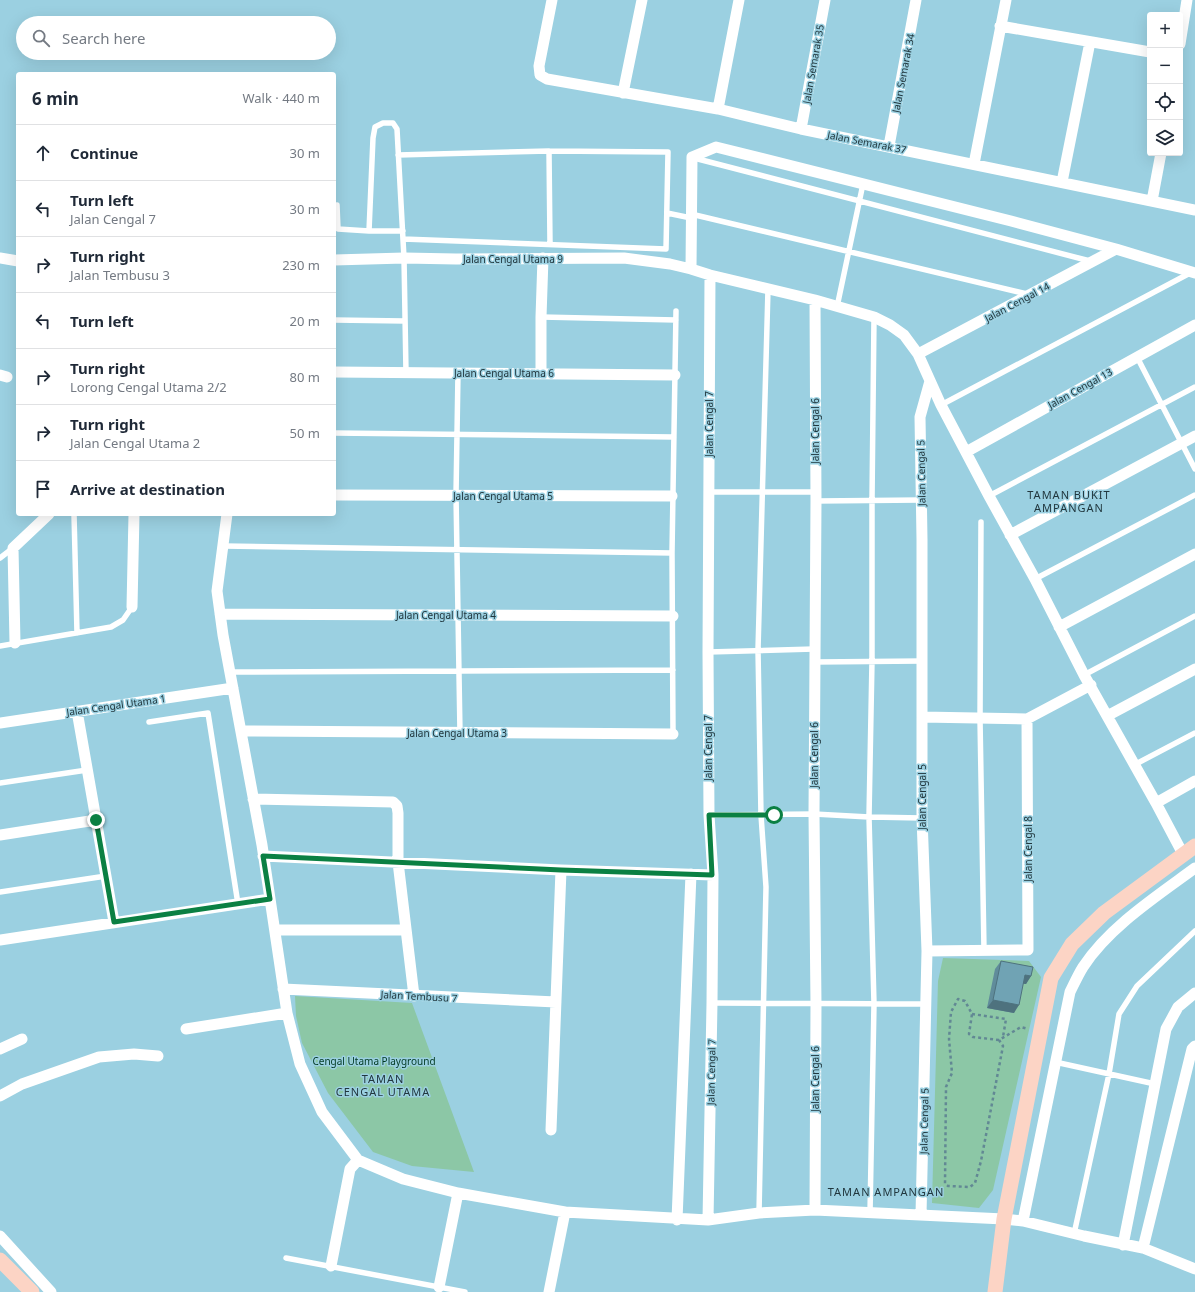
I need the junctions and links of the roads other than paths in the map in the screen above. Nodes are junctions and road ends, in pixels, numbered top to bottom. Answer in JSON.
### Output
{"nodes":[{"id":1,"x":552,"y":0,"type":"edge"},
{"id":2,"x":642,"y":0,"type":"edge"},
{"id":3,"x":739,"y":0,"type":"edge"},
{"id":4,"x":825,"y":0,"type":"edge"},
{"id":5,"x":916,"y":0,"type":"edge"},
{"id":6,"x":1006,"y":0,"type":"edge"},
{"id":7,"x":1187,"y":0,"type":"edge"},
{"id":8,"x":1183,"y":25,"type":"edge"},
{"id":9,"x":1000,"y":26,"type":"junction"},
{"id":10,"x":1090,"y":42,"type":"junction"},
{"id":11,"x":1147,"y":52,"type":"edge"},
{"id":12,"x":623,"y":93,"type":"junction"},
{"id":13,"x":718,"y":109,"type":"junction"},
{"id":14,"x":801,"y":129,"type":"junction"},
{"id":15,"x":889,"y":146,"type":"junction"},
{"id":16,"x":549,"y":151,"type":"junction"},
{"id":17,"x":398,"y":155,"type":"junction"},
{"id":18,"x":1160,"y":156,"type":"edge"},
{"id":19,"x":692,"y":158,"type":"junction"},
{"id":20,"x":974,"y":164,"type":"junction"},
{"id":21,"x":1062,"y":182,"type":"junction"},
{"id":22,"x":863,"y":184,"type":"junction"},
{"id":23,"x":859,"y":201,"type":"junction"},
{"id":24,"x":1152,"y":201,"type":"junction"},
{"id":25,"x":337,"y":205,"type":"dead end"},
{"id":26,"x":1195,"y":210,"type":"edge"},
{"id":27,"x":667,"y":213,"type":"junction"},
{"id":28,"x":691,"y":216,"type":"junction"},
{"id":29,"x":369,"y":231,"type":"junction"},
{"id":30,"x":403,"y":231,"type":"junction"},
{"id":31,"x":403,"y":239,"type":"junction"},
{"id":32,"x":550,"y":244,"type":"junction"},
{"id":33,"x":1116,"y":249,"type":"junction"},
{"id":34,"x":848,"y":251,"type":"junction"},
{"id":35,"x":0,"y":258,"type":"edge"},
{"id":36,"x":404,"y":258,"type":"junction"},
{"id":37,"x":543,"y":258,"type":"junction"},
{"id":38,"x":336,"y":260,"type":"edge"},
{"id":39,"x":16,"y":261,"type":"edge"},
{"id":40,"x":1093,"y":262,"type":"junction"},
{"id":41,"x":691,"y":269,"type":"junction"},
{"id":42,"x":1194,"y":273,"type":"edge"},
{"id":43,"x":710,"y":275,"type":"junction"},
{"id":44,"x":768,"y":289,"type":"junction"},
{"id":45,"x":1030,"y":295,"type":"junction"},
{"id":46,"x":815,"y":300,"type":"junction"},
{"id":47,"x":837,"y":307,"type":"junction"},
{"id":48,"x":676,"y":311,"type":"dead end"},
{"id":49,"x":541,"y":317,"type":"junction"},
{"id":50,"x":874,"y":317,"type":"junction"},
{"id":51,"x":336,"y":320,"type":"edge"},
{"id":52,"x":676,"y":320,"type":"junction"},
{"id":53,"x":405,"y":321,"type":"junction"},
{"id":54,"x":1195,"y":325,"type":"edge"},
{"id":55,"x":918,"y":354,"type":"junction"},
{"id":56,"x":1137,"y":357,"type":"junction"},
{"id":57,"x":336,"y":372,"type":"edge"},
{"id":58,"x":406,"y":373,"type":"junction"},
{"id":59,"x":458,"y":373,"type":"junction"},
{"id":60,"x":541,"y":373,"type":"junction"},
{"id":61,"x":675,"y":375,"type":"junction"},
{"id":62,"x":930,"y":381,"type":"junction"},
{"id":63,"x":1195,"y":387,"type":"edge"},
{"id":64,"x":1162,"y":404,"type":"junction"},
{"id":65,"x":941,"y":405,"type":"junction"},
{"id":66,"x":336,"y":433,"type":"edge"},
{"id":67,"x":457,"y":434,"type":"junction"},
{"id":68,"x":1195,"y":436,"type":"edge"},
{"id":69,"x":674,"y":437,"type":"junction"},
{"id":70,"x":1181,"y":444,"type":"junction"},
{"id":71,"x":966,"y":452,"type":"junction"},
{"id":72,"x":1195,"y":469,"type":"edge"},
{"id":73,"x":762,"y":491,"type":"junction"},
{"id":74,"x":709,"y":492,"type":"junction"},
{"id":75,"x":336,"y":495,"type":"edge"},
{"id":76,"x":456,"y":495,"type":"junction"},
{"id":77,"x":1195,"y":495,"type":"edge"},
{"id":78,"x":672,"y":496,"type":"junction"},
{"id":79,"x":815,"y":496,"type":"junction"},
{"id":80,"x":989,"y":496,"type":"junction"},
{"id":81,"x":872,"y":500,"type":"junction"},
{"id":82,"x":921,"y":500,"type":"junction"},
{"id":83,"x":47,"y":516,"type":"edge"},
{"id":84,"x":74,"y":516,"type":"edge"},
{"id":85,"x":134,"y":516,"type":"edge"},
{"id":86,"x":227,"y":516,"type":"edge"},
{"id":87,"x":981,"y":522,"type":"dead end"},
{"id":88,"x":1010,"y":535,"type":"junction"},
{"id":89,"x":222,"y":546,"type":"junction"},
{"id":90,"x":13,"y":548,"type":"junction"},
{"id":91,"x":456,"y":550,"type":"junction"},
{"id":92,"x":672,"y":553,"type":"junction"},
{"id":93,"x":1195,"y":554,"type":"edge"},
{"id":94,"x":0,"y":558,"type":"edge"},
{"id":95,"x":1035,"y":579,"type":"junction"},
{"id":96,"x":132,"y":607,"type":"joint"},
{"id":97,"x":220,"y":614,"type":"junction"},
{"id":98,"x":457,"y":615,"type":"junction"},
{"id":99,"x":673,"y":616,"type":"junction"},
{"id":100,"x":1195,"y":616,"type":"edge"},
{"id":101,"x":1059,"y":627,"type":"junction"},
{"id":102,"x":77,"y":633,"type":"junction"},
{"id":103,"x":15,"y":643,"type":"junction"},
{"id":104,"x":0,"y":646,"type":"edge"},
{"id":105,"x":814,"y":649,"type":"junction"},
{"id":106,"x":758,"y":650,"type":"junction"},
{"id":107,"x":708,"y":652,"type":"junction"},
{"id":108,"x":872,"y":660,"type":"junction"},
{"id":109,"x":922,"y":661,"type":"junction"},
{"id":110,"x":815,"y":662,"type":"junction"},
{"id":111,"x":1195,"y":669,"type":"edge"},
{"id":112,"x":672,"y":670,"type":"junction"},
{"id":113,"x":458,"y":671,"type":"junction"},
{"id":114,"x":230,"y":672,"type":"junction"},
{"id":115,"x":1087,"y":680,"type":"junction"},
{"id":116,"x":233,"y":688,"type":"junction"},
{"id":117,"x":78,"y":711,"type":"junction"},
{"id":118,"x":1107,"y":716,"type":"junction"},
{"id":119,"x":922,"y":717,"type":"junction"},
{"id":120,"x":980,"y":719,"type":"junction"},
{"id":121,"x":1027,"y":719,"type":"junction"},
{"id":122,"x":0,"y":722,"type":"edge"},
{"id":123,"x":149,"y":722,"type":"dead end"},
{"id":124,"x":241,"y":731,"type":"junction"},
{"id":125,"x":460,"y":733,"type":"junction"},
{"id":126,"x":1195,"y":733,"type":"edge"},
{"id":127,"x":673,"y":734,"type":"joint"},
{"id":128,"x":1134,"y":765,"type":"junction"},
{"id":129,"x":88,"y":770,"type":"junction"},
{"id":130,"x":1195,"y":781,"type":"edge"},
{"id":131,"x":0,"y":783,"type":"edge"},
{"id":132,"x":253,"y":799,"type":"junction"},
{"id":133,"x":1156,"y":803,"type":"junction"},
{"id":134,"x":814,"y":814,"type":"junction"},
{"id":135,"x":709,"y":815,"type":"junction"},
{"id":136,"x":761,"y":815,"type":"junction"},
{"id":137,"x":869,"y":817,"type":"junction"},
{"id":138,"x":922,"y":818,"type":"junction"},
{"id":139,"x":96,"y":820,"type":"junction"},
{"id":140,"x":0,"y":835,"type":"edge"},
{"id":141,"x":1189,"y":850,"type":"edge"},
{"id":142,"x":263,"y":856,"type":"junction"},
{"id":143,"x":398,"y":862,"type":"junction"},
{"id":144,"x":1195,"y":868,"type":"edge"},
{"id":145,"x":561,"y":870,"type":"junction"},
{"id":146,"x":691,"y":874,"type":"junction"},
{"id":147,"x":712,"y":875,"type":"junction"},
{"id":148,"x":106,"y":876,"type":"junction"},
{"id":149,"x":0,"y":892,"type":"edge"},
{"id":150,"x":270,"y":899,"type":"junction"},
{"id":151,"x":238,"y":904,"type":"junction"},
{"id":152,"x":114,"y":922,"type":"junction"},
{"id":153,"x":274,"y":930,"type":"junction"},
{"id":154,"x":406,"y":930,"type":"junction"},
{"id":155,"x":1195,"y":931,"type":"edge"},
{"id":156,"x":0,"y":940,"type":"edge"},
{"id":157,"x":984,"y":950,"type":"junction"},
{"id":158,"x":927,"y":951,"type":"junction"},
{"id":159,"x":283,"y":989,"type":"junction"},
{"id":160,"x":1195,"y":993,"type":"edge"},
{"id":161,"x":414,"y":996,"type":"junction"},
{"id":162,"x":556,"y":1002,"type":"junction"},
{"id":163,"x":712,"y":1003,"type":"junction"},
{"id":164,"x":764,"y":1003,"type":"junction"},
{"id":165,"x":816,"y":1004,"type":"junction"},
{"id":166,"x":874,"y":1004,"type":"junction"},
{"id":167,"x":926,"y":1004,"type":"junction"},
{"id":168,"x":287,"y":1013,"type":"junction"},
{"id":169,"x":186,"y":1029,"type":"dead end"},
{"id":170,"x":22,"y":1039,"type":"dead end"},
{"id":171,"x":1195,"y":1046,"type":"edge"},
{"id":172,"x":0,"y":1049,"type":"edge"},
{"id":173,"x":158,"y":1056,"type":"dead end"},
{"id":174,"x":1055,"y":1062,"type":"junction"},
{"id":175,"x":1109,"y":1074,"type":"junction"},
{"id":176,"x":1155,"y":1084,"type":"junction"},
{"id":177,"x":0,"y":1096,"type":"edge"},
{"id":178,"x":551,"y":1130,"type":"dead end"},
{"id":179,"x":358,"y":1160,"type":"junction"},
{"id":180,"x":458,"y":1193,"type":"junction"},
{"id":181,"x":815,"y":1210,"type":"junction"},
{"id":182,"x":565,"y":1212,"type":"junction"},
{"id":183,"x":759,"y":1213,"type":"junction"},
{"id":184,"x":870,"y":1213,"type":"junction"},
{"id":185,"x":921,"y":1215,"type":"junction"},
{"id":186,"x":1004,"y":1218,"type":"junction"},
{"id":187,"x":677,"y":1220,"type":"junction"},
{"id":188,"x":708,"y":1220,"type":"junction"},
{"id":189,"x":1023,"y":1221,"type":"junction"},
{"id":190,"x":1074,"y":1234,"type":"junction"},
{"id":191,"x":0,"y":1236,"type":"edge"},
{"id":192,"x":1123,"y":1244,"type":"junction"},
{"id":193,"x":1143,"y":1248,"type":"junction"},
{"id":194,"x":286,"y":1258,"type":"dead end"},
{"id":195,"x":0,"y":1260,"type":"edge"},
{"id":196,"x":331,"y":1266,"type":"junction"},
{"id":197,"x":1195,"y":1269,"type":"edge"},
{"id":198,"x":439,"y":1287,"type":"junction"},
{"id":199,"x":32,"y":1292,"type":"edge"},
{"id":200,"x":51,"y":1292,"type":"edge"},
{"id":201,"x":465,"y":1292,"type":"edge"},
{"id":202,"x":550,"y":1292,"type":"edge"},
{"id":203,"x":995,"y":1292,"type":"edge"}],
"edges":[{"from":1,"to":12,"type":"street","name":"Jalan Semarak 37"},
{"from":2,"to":12,"type":"street"},
{"from":3,"to":13,"type":"street"},
{"from":4,"to":14,"type":"street","name":"Jalan Semarak 35"},
{"from":5,"to":15,"type":"street","name":"Jalan Semarak 34"},
{"from":6,"to":9,"type":"street"},
{"from":7,"to":8,"type":"street"},
{"from":9,"to":10,"type":"street"},
{"from":9,"to":20,"type":"street"},
{"from":10,"to":11,"type":"street"},
{"from":10,"to":21,"type":"street"},
{"from":12,"to":13,"type":"street","name":"Jalan Semarak 37"},
{"from":13,"to":14,"type":"street","name":"Jalan Semarak 37"},
{"from":14,"to":15,"type":"street","name":"Jalan Semarak 37"},
{"from":15,"to":20,"type":"street","name":"Jalan Semarak 37"},
{"from":16,"to":17,"type":"lane"},
{"from":16,"to":27,"type":"lane"},
{"from":16,"to":32,"type":"lane"},
{"from":17,"to":29,"type":"lane"},
{"from":17,"to":30,"type":"lane"},
{"from":18,"to":24,"type":"street"},
{"from":19,"to":22,"type":"street"},
{"from":19,"to":23,"type":"lane"},
{"from":19,"to":28,"type":"street"},
{"from":20,"to":21,"type":"street","name":"Jalan Semarak 37"},
{"from":21,"to":24,"type":"street","name":"Jalan Semarak 37"},
{"from":22,"to":23,"type":"lane"},
{"from":22,"to":33,"type":"street"},
{"from":23,"to":34,"type":"lane"},
{"from":23,"to":40,"type":"lane"},
{"from":24,"to":26,"type":"street","name":"Jalan Semarak 37"},
{"from":25,"to":29,"type":"lane"},
{"from":27,"to":28,"type":"lane"},
{"from":27,"to":32,"type":"lane"},
{"from":28,"to":34,"type":"lane"},
{"from":28,"to":41,"type":"street"},
{"from":29,"to":30,"type":"lane"},
{"from":30,"to":31,"type":"lane"},
{"from":31,"to":32,"type":"lane"},
{"from":31,"to":36,"type":"lane"},
{"from":33,"to":40,"type":"street","name":"Jalan Cengal 14"},
{"from":33,"to":42,"type":"street"},
{"from":34,"to":45,"type":"lane"},
{"from":34,"to":47,"type":"lane"},
{"from":35,"to":39,"type":"street"},
{"from":36,"to":37,"type":"street","name":"Jalan Cengal Utama 9"},
{"from":36,"to":38,"type":"street","name":"Jalan Cengal Utama 9"},
{"from":36,"to":53,"type":"lane"},
{"from":37,"to":41,"type":"street","name":"Jalan Cengal Utama 9"},
{"from":37,"to":49,"type":"street"},
{"from":40,"to":45,"type":"street","name":"Jalan Cengal 14"},
{"from":41,"to":43,"type":"street","name":"Jalan Cengal Utama 9"},
{"from":42,"to":65,"type":"lane"},
{"from":43,"to":44,"type":"street","name":"Jalan Cengal Utama 9"},
{"from":43,"to":74,"type":"street","name":"Jalan Cengal 7"},
{"from":44,"to":46,"type":"street","name":"Jalan Cengal Utama 9"},
{"from":44,"to":73,"type":"lane"},
{"from":45,"to":55,"type":"street","name":"Jalan Cengal 14"},
{"from":46,"to":47,"type":"street","name":"Jalan Cengal Utama 9"},
{"from":46,"to":79,"type":"street","name":"Jalan Cengal 6"},
{"from":47,"to":50,"type":"street","name":"Jalan Cengal Utama 9"},
{"from":48,"to":52,"type":"lane"},
{"from":49,"to":52,"type":"lane"},
{"from":49,"to":60,"type":"street"},
{"from":50,"to":55,"type":"street","name":"Jalan Cengal Utama 9"},
{"from":50,"to":81,"type":"lane"},
{"from":51,"to":53,"type":"lane"},
{"from":52,"to":61,"type":"lane"},
{"from":53,"to":58,"type":"lane"},
{"from":54,"to":56,"type":"street","name":"Jalan Cengal 13"},
{"from":55,"to":62,"type":"street","name":"Jalan Cengal Utama 9"},
{"from":56,"to":64,"type":"lane"},
{"from":56,"to":71,"type":"street","name":"Jalan Cengal 13"},
{"from":57,"to":58,"type":"street","name":"Jalan Cengal Utama 6"},
{"from":58,"to":59,"type":"street","name":"Jalan Cengal Utama 6"},
{"from":59,"to":60,"type":"street","name":"Jalan Cengal Utama 6"},
{"from":59,"to":67,"type":"lane"},
{"from":60,"to":61,"type":"street","name":"Jalan Cengal Utama 6"},
{"from":61,"to":69,"type":"lane"},
{"from":62,"to":65,"type":"street","name":"Jalan Cengal Utama 9"},
{"from":62,"to":82,"type":"street","name":"Jalan Cengal 5"},
{"from":63,"to":64,"type":"lane"},
{"from":64,"to":70,"type":"lane"},
{"from":64,"to":80,"type":"lane"},
{"from":65,"to":71,"type":"street","name":"Jalan Cengal Utama 9"},
{"from":66,"to":67,"type":"lane"},
{"from":67,"to":69,"type":"lane"},
{"from":67,"to":76,"type":"lane"},
{"from":68,"to":70,"type":"street"},
{"from":69,"to":78,"type":"lane"},
{"from":70,"to":72,"type":"lane"},
{"from":70,"to":88,"type":"street"},
{"from":71,"to":80,"type":"street","name":"Jalan Cengal Utama 9"},
{"from":73,"to":74,"type":"lane"},
{"from":73,"to":79,"type":"lane"},
{"from":73,"to":106,"type":"lane"},
{"from":74,"to":107,"type":"street","name":"Jalan Cengal 7"},
{"from":75,"to":76,"type":"street","name":"Jalan Cengal Utama 5"},
{"from":76,"to":78,"type":"street","name":"Jalan Cengal Utama 5"},
{"from":76,"to":91,"type":"lane"},
{"from":77,"to":95,"type":"lane"},
{"from":78,"to":92,"type":"lane"},
{"from":79,"to":81,"type":"lane"},
{"from":79,"to":105,"type":"street","name":"Jalan Cengal 6"},
{"from":80,"to":88,"type":"street","name":"Jalan Cengal Utama 9"},
{"from":81,"to":82,"type":"lane"},
{"from":81,"to":108,"type":"lane"},
{"from":82,"to":109,"type":"street","name":"Jalan Cengal 5"},
{"from":83,"to":90,"type":"street"},
{"from":84,"to":102,"type":"lane"},
{"from":85,"to":96,"type":"street"},
{"from":86,"to":89,"type":"street"},
{"from":87,"to":120,"type":"lane"},
{"from":88,"to":95,"type":"street","name":"Jalan Cengal Utama 9"},
{"from":89,"to":91,"type":"lane"},
{"from":89,"to":97,"type":"street"},
{"from":90,"to":94,"type":"lane"},
{"from":90,"to":103,"type":"street"},
{"from":91,"to":92,"type":"lane"},
{"from":91,"to":98,"type":"lane"},
{"from":92,"to":99,"type":"lane"},
{"from":93,"to":101,"type":"street"},
{"from":95,"to":101,"type":"street","name":"Jalan Cengal Utama 9"},
{"from":96,"to":102,"type":"lane"},
{"from":97,"to":98,"type":"street","name":"Jalan Cengal Utama 4"},
{"from":97,"to":114,"type":"street"},
{"from":98,"to":99,"type":"street","name":"Jalan Cengal Utama 4"},
{"from":98,"to":113,"type":"lane"},
{"from":99,"to":112,"type":"lane"},
{"from":100,"to":115,"type":"lane"},
{"from":101,"to":115,"type":"street","name":"Jalan Cengal Utama 9"},
{"from":102,"to":103,"type":"lane"},
{"from":103,"to":104,"type":"lane"},
{"from":105,"to":106,"type":"lane"},
{"from":105,"to":110,"type":"street","name":"Jalan Cengal 6"},
{"from":106,"to":107,"type":"lane"},
{"from":106,"to":136,"type":"lane"},
{"from":107,"to":135,"type":"street","name":"Jalan Cengal 7"},
{"from":108,"to":109,"type":"lane"},
{"from":108,"to":110,"type":"lane"},
{"from":108,"to":137,"type":"lane"},
{"from":109,"to":119,"type":"street","name":"Jalan Cengal 5"},
{"from":110,"to":134,"type":"street","name":"Jalan Cengal 6"},
{"from":111,"to":118,"type":"street"},
{"from":112,"to":113,"type":"lane"},
{"from":112,"to":127,"type":"lane"},
{"from":113,"to":114,"type":"lane"},
{"from":113,"to":125,"type":"lane"},
{"from":114,"to":116,"type":"street"},
{"from":115,"to":118,"type":"street","name":"Jalan Cengal Utama 9"},
{"from":115,"to":121,"type":"street"},
{"from":116,"to":117,"type":"street","name":"Jalan Cengal Utama 1"},
{"from":116,"to":124,"type":"street"},
{"from":117,"to":122,"type":"street","name":"Jalan Cengal Utama 1"},
{"from":117,"to":129,"type":"street"},
{"from":118,"to":128,"type":"street","name":"Jalan Cengal Utama 9"},
{"from":119,"to":120,"type":"street"},
{"from":119,"to":138,"type":"street","name":"Jalan Cengal 5"},
{"from":120,"to":121,"type":"street"},
{"from":120,"to":157,"type":"lane"},
{"from":121,"to":157,"type":"street","name":"Jalan Cengal 8"},
{"from":123,"to":151,"type":"lane"},
{"from":124,"to":125,"type":"street","name":"Jalan Cengal Utama 3"},
{"from":124,"to":132,"type":"street"},
{"from":125,"to":127,"type":"street","name":"Jalan Cengal Utama 3"},
{"from":126,"to":128,"type":"lane"},
{"from":128,"to":133,"type":"street","name":"Jalan Cengal Utama 9"},
{"from":129,"to":131,"type":"lane"},
{"from":129,"to":139,"type":"street"},
{"from":130,"to":133,"type":"street"},
{"from":132,"to":142,"type":"street"},
{"from":132,"to":143,"type":"street"},
{"from":133,"to":141,"type":"street","name":"Jalan Cengal Utama 9"},
{"from":134,"to":136,"type":"lane"},
{"from":134,"to":137,"type":"lane"},
{"from":134,"to":165,"type":"street","name":"Jalan Cengal 6"},
{"from":135,"to":136,"type":"lane"},
{"from":135,"to":147,"type":"street","name":"Jalan Cengal 7"},
{"from":136,"to":164,"type":"lane"},
{"from":137,"to":138,"type":"lane"},
{"from":137,"to":166,"type":"lane"},
{"from":138,"to":158,"type":"street","name":"Jalan Cengal 5"},
{"from":139,"to":140,"type":"street"},
{"from":139,"to":148,"type":"street"},
{"from":141,"to":186,"type":"street"},
{"from":142,"to":143,"type":"street"},
{"from":142,"to":150,"type":"street"},
{"from":143,"to":145,"type":"street"},
{"from":143,"to":154,"type":"street"},
{"from":144,"to":174,"type":"street"},
{"from":145,"to":146,"type":"street"},
{"from":145,"to":162,"type":"street"},
{"from":146,"to":147,"type":"street"},
{"from":146,"to":187,"type":"street"},
{"from":147,"to":163,"type":"street","name":"Jalan Cengal 7"},
{"from":148,"to":149,"type":"lane"},
{"from":148,"to":152,"type":"street"},
{"from":150,"to":151,"type":"street"},
{"from":150,"to":153,"type":"street"},
{"from":151,"to":152,"type":"street"},
{"from":152,"to":156,"type":"street"},
{"from":153,"to":154,"type":"street"},
{"from":153,"to":159,"type":"street"},
{"from":154,"to":161,"type":"street"},
{"from":155,"to":175,"type":"lane"},
{"from":157,"to":158,"type":"street","name":"Jalan Cengal 8"},
{"from":158,"to":167,"type":"street","name":"Jalan Cengal 5"},
{"from":159,"to":161,"type":"street","name":"Jalan Tembusu 7"},
{"from":159,"to":168,"type":"street"},
{"from":160,"to":176,"type":"street"},
{"from":161,"to":162,"type":"street","name":"Jalan Tembusu 7"},
{"from":162,"to":178,"type":"street"},
{"from":163,"to":164,"type":"lane"},
{"from":163,"to":188,"type":"street","name":"Jalan Cengal 7"},
{"from":164,"to":165,"type":"lane"},
{"from":164,"to":183,"type":"lane"},
{"from":165,"to":166,"type":"lane"},
{"from":165,"to":181,"type":"street","name":"Jalan Cengal 6"},
{"from":166,"to":167,"type":"lane"},
{"from":166,"to":184,"type":"lane"},
{"from":167,"to":185,"type":"street","name":"Jalan Cengal 5"},
{"from":168,"to":169,"type":"street"},
{"from":168,"to":179,"type":"street"},
{"from":170,"to":172,"type":"street"},
{"from":171,"to":193,"type":"street"},
{"from":173,"to":177,"type":"street"},
{"from":174,"to":175,"type":"lane"},
{"from":174,"to":189,"type":"street"},
{"from":175,"to":176,"type":"lane"},
{"from":175,"to":190,"type":"lane"},
{"from":176,"to":192,"type":"street"},
{"from":179,"to":180,"type":"street"},
{"from":179,"to":196,"type":"street"},
{"from":180,"to":182,"type":"street"},
{"from":180,"to":198,"type":"street"},
{"from":181,"to":183,"type":"street"},
{"from":181,"to":184,"type":"street"},
{"from":182,"to":187,"type":"street"},
{"from":182,"to":202,"type":"street"},
{"from":183,"to":188,"type":"street"},
{"from":184,"to":185,"type":"street"},
{"from":185,"to":186,"type":"street"},
{"from":186,"to":189,"type":"street"},
{"from":186,"to":203,"type":"street"},
{"from":187,"to":188,"type":"street"},
{"from":189,"to":190,"type":"street"},
{"from":190,"to":192,"type":"street"},
{"from":191,"to":200,"type":"street"},
{"from":192,"to":193,"type":"street"},
{"from":193,"to":197,"type":"street"},
{"from":194,"to":196,"type":"lane"},
{"from":195,"to":199,"type":"street"},
{"from":196,"to":198,"type":"lane"},
{"from":198,"to":201,"type":"lane"}]}
